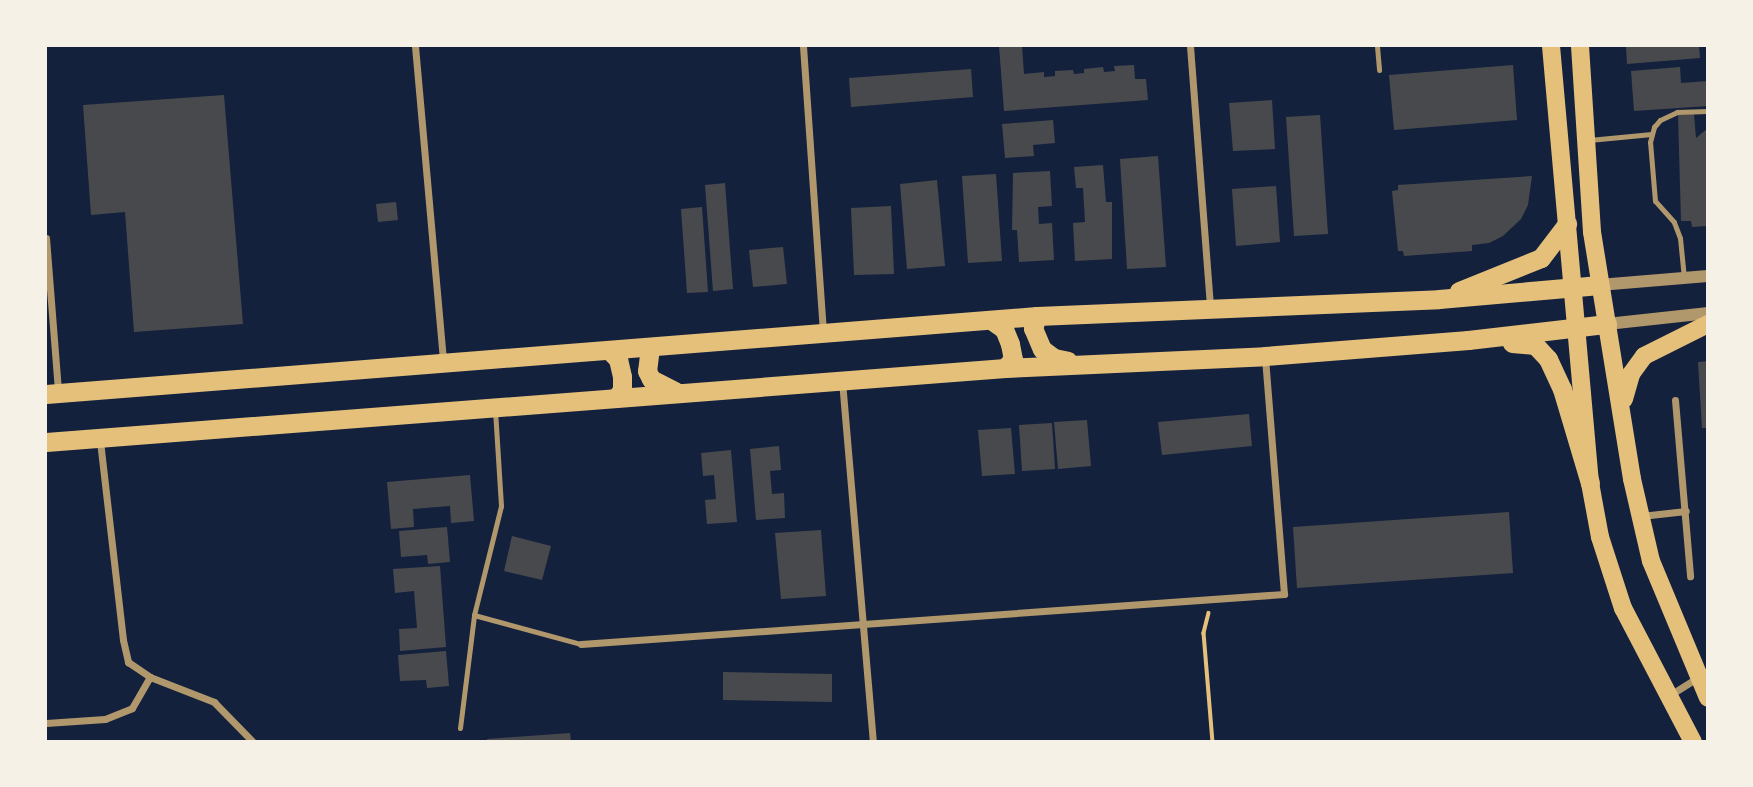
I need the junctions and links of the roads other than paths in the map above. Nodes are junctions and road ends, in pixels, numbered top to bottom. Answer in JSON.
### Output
{"nodes":[{"id":1,"x":415,"y":46,"type":"edge"},
{"id":2,"x":803,"y":46,"type":"edge"},
{"id":3,"x":1190,"y":46,"type":"edge"},
{"id":4,"x":1377,"y":46,"type":"edge"},
{"id":5,"x":1551,"y":46,"type":"edge"},
{"id":6,"x":1580,"y":46,"type":"edge"},
{"id":7,"x":1379,"y":70,"type":"dead end"},
{"id":8,"x":1707,"y":111,"type":"edge"},
{"id":9,"x":1652,"y":134,"type":"junction"},
{"id":10,"x":1586,"y":140,"type":"junction"},
{"id":11,"x":1567,"y":224,"type":"junction"},
{"id":12,"x":46,"y":238,"type":"edge"},
{"id":13,"x":1707,"y":276,"type":"edge"},
{"id":14,"x":1684,"y":278,"type":"junction"},
{"id":15,"x":1599,"y":285,"type":"junction"},
{"id":16,"x":1573,"y":288,"type":"junction"},
{"id":17,"x":1439,"y":299,"type":"junction"},
{"id":18,"x":1211,"y":310,"type":"junction"},
{"id":19,"x":1707,"y":313,"type":"edge"},
{"id":20,"x":1037,"y":316,"type":"junction"},
{"id":21,"x":991,"y":320,"type":"junction"},
{"id":22,"x":1607,"y":324,"type":"junction"},
{"id":23,"x":1707,"y":324,"type":"edge"},
{"id":24,"x":1576,"y":328,"type":"junction"},
{"id":25,"x":823,"y":333,"type":"junction"},
{"id":26,"x":1468,"y":340,"type":"junction"},
{"id":27,"x":650,"y":347,"type":"junction"},
{"id":28,"x":609,"y":350,"type":"junction"},
{"id":29,"x":1265,"y":356,"type":"junction"},
{"id":30,"x":443,"y":363,"type":"junction"},
{"id":31,"x":1076,"y":363,"type":"junction"},
{"id":32,"x":1005,"y":368,"type":"junction"},
{"id":33,"x":842,"y":380,"type":"junction"},
{"id":34,"x":676,"y":391,"type":"junction"},
{"id":35,"x":52,"y":394,"type":"edge"},
{"id":36,"x":616,"y":398,"type":"junction"},
{"id":37,"x":1675,"y":400,"type":"dead end"},
{"id":38,"x":1622,"y":406,"type":"junction"},
{"id":39,"x":495,"y":407,"type":"junction"},
{"id":40,"x":100,"y":438,"type":"junction"},
{"id":41,"x":46,"y":442,"type":"edge"},
{"id":42,"x":1590,"y":484,"type":"junction"},
{"id":43,"x":1686,"y":511,"type":"junction"},
{"id":44,"x":1641,"y":516,"type":"junction"},
{"id":45,"x":1690,"y":576,"type":"dead end"},
{"id":46,"x":474,"y":615,"type":"junction"},
{"id":47,"x":864,"y":624,"type":"junction"},
{"id":48,"x":581,"y":644,"type":"joint"},
{"id":49,"x":1702,"y":675,"type":"edge"},
{"id":50,"x":150,"y":677,"type":"junction"},
{"id":51,"x":1668,"y":696,"type":"junction"},
{"id":52,"x":1707,"y":698,"type":"edge"},
{"id":53,"x":46,"y":723,"type":"edge"},
{"id":54,"x":460,"y":728,"type":"dead end"},
{"id":55,"x":253,"y":741,"type":"edge"},
{"id":56,"x":873,"y":741,"type":"edge"},
{"id":57,"x":1693,"y":741,"type":"edge"}],
"edges":[{"from":1,"to":30,"type":"street"},
{"from":2,"to":25,"type":"street"},
{"from":3,"to":18,"type":"street"},
{"from":4,"to":7,"type":"lane"},
{"from":5,"to":11,"type":"main road"},
{"from":6,"to":10,"type":"main road"},
{"from":8,"to":9,"type":"lane"},
{"from":9,"to":10,"type":"lane"},
{"from":9,"to":14,"type":"lane"},
{"from":10,"to":15,"type":"main road"},
{"from":11,"to":16,"type":"main road"},
{"from":11,"to":17,"type":"highway"},
{"from":12,"to":35,"type":"street"},
{"from":13,"to":14,"type":"street"},
{"from":14,"to":15,"type":"street"},
{"from":15,"to":16,"type":"highway"},
{"from":15,"to":22,"type":"main road"},
{"from":16,"to":17,"type":"highway"},
{"from":16,"to":24,"type":"main road"},
{"from":17,"to":18,"type":"highway"},
{"from":18,"to":20,"type":"highway"},
{"from":19,"to":22,"type":"street"},
{"from":20,"to":21,"type":"highway"},
{"from":20,"to":31,"type":"highway"},
{"from":21,"to":25,"type":"highway"},
{"from":21,"to":32,"type":"highway"},
{"from":22,"to":24,"type":"highway"},
{"from":22,"to":38,"type":"main road"},
{"from":23,"to":38,"type":"main road"},
{"from":24,"to":26,"type":"highway"},
{"from":24,"to":42,"type":"main road"},
{"from":25,"to":27,"type":"highway"},
{"from":26,"to":29,"type":"highway"},
{"from":26,"to":42,"type":"highway"},
{"from":27,"to":28,"type":"highway"},
{"from":27,"to":34,"type":"highway"},
{"from":28,"to":30,"type":"highway"},
{"from":28,"to":36,"type":"highway"},
{"from":29,"to":31,"type":"highway"},
{"from":29,"to":47,"type":"street"},
{"from":30,"to":35,"type":"highway"},
{"from":31,"to":32,"type":"highway"},
{"from":32,"to":33,"type":"highway"},
{"from":33,"to":34,"type":"highway"},
{"from":33,"to":47,"type":"street"},
{"from":34,"to":36,"type":"highway"},
{"from":36,"to":39,"type":"highway"},
{"from":37,"to":43,"type":"street"},
{"from":38,"to":44,"type":"main road"},
{"from":39,"to":40,"type":"highway"},
{"from":39,"to":46,"type":"lane"},
{"from":40,"to":41,"type":"highway"},
{"from":40,"to":50,"type":"street"},
{"from":42,"to":51,"type":"main road"},
{"from":43,"to":44,"type":"street"},
{"from":43,"to":45,"type":"street"},
{"from":44,"to":49,"type":"main road"},
{"from":46,"to":48,"type":"lane"},
{"from":46,"to":54,"type":"lane"},
{"from":47,"to":48,"type":"street"},
{"from":47,"to":56,"type":"street"},
{"from":49,"to":51,"type":"street"},
{"from":49,"to":52,"type":"main road"},
{"from":50,"to":53,"type":"street"},
{"from":50,"to":55,"type":"street"},
{"from":51,"to":57,"type":"main road"}]}
